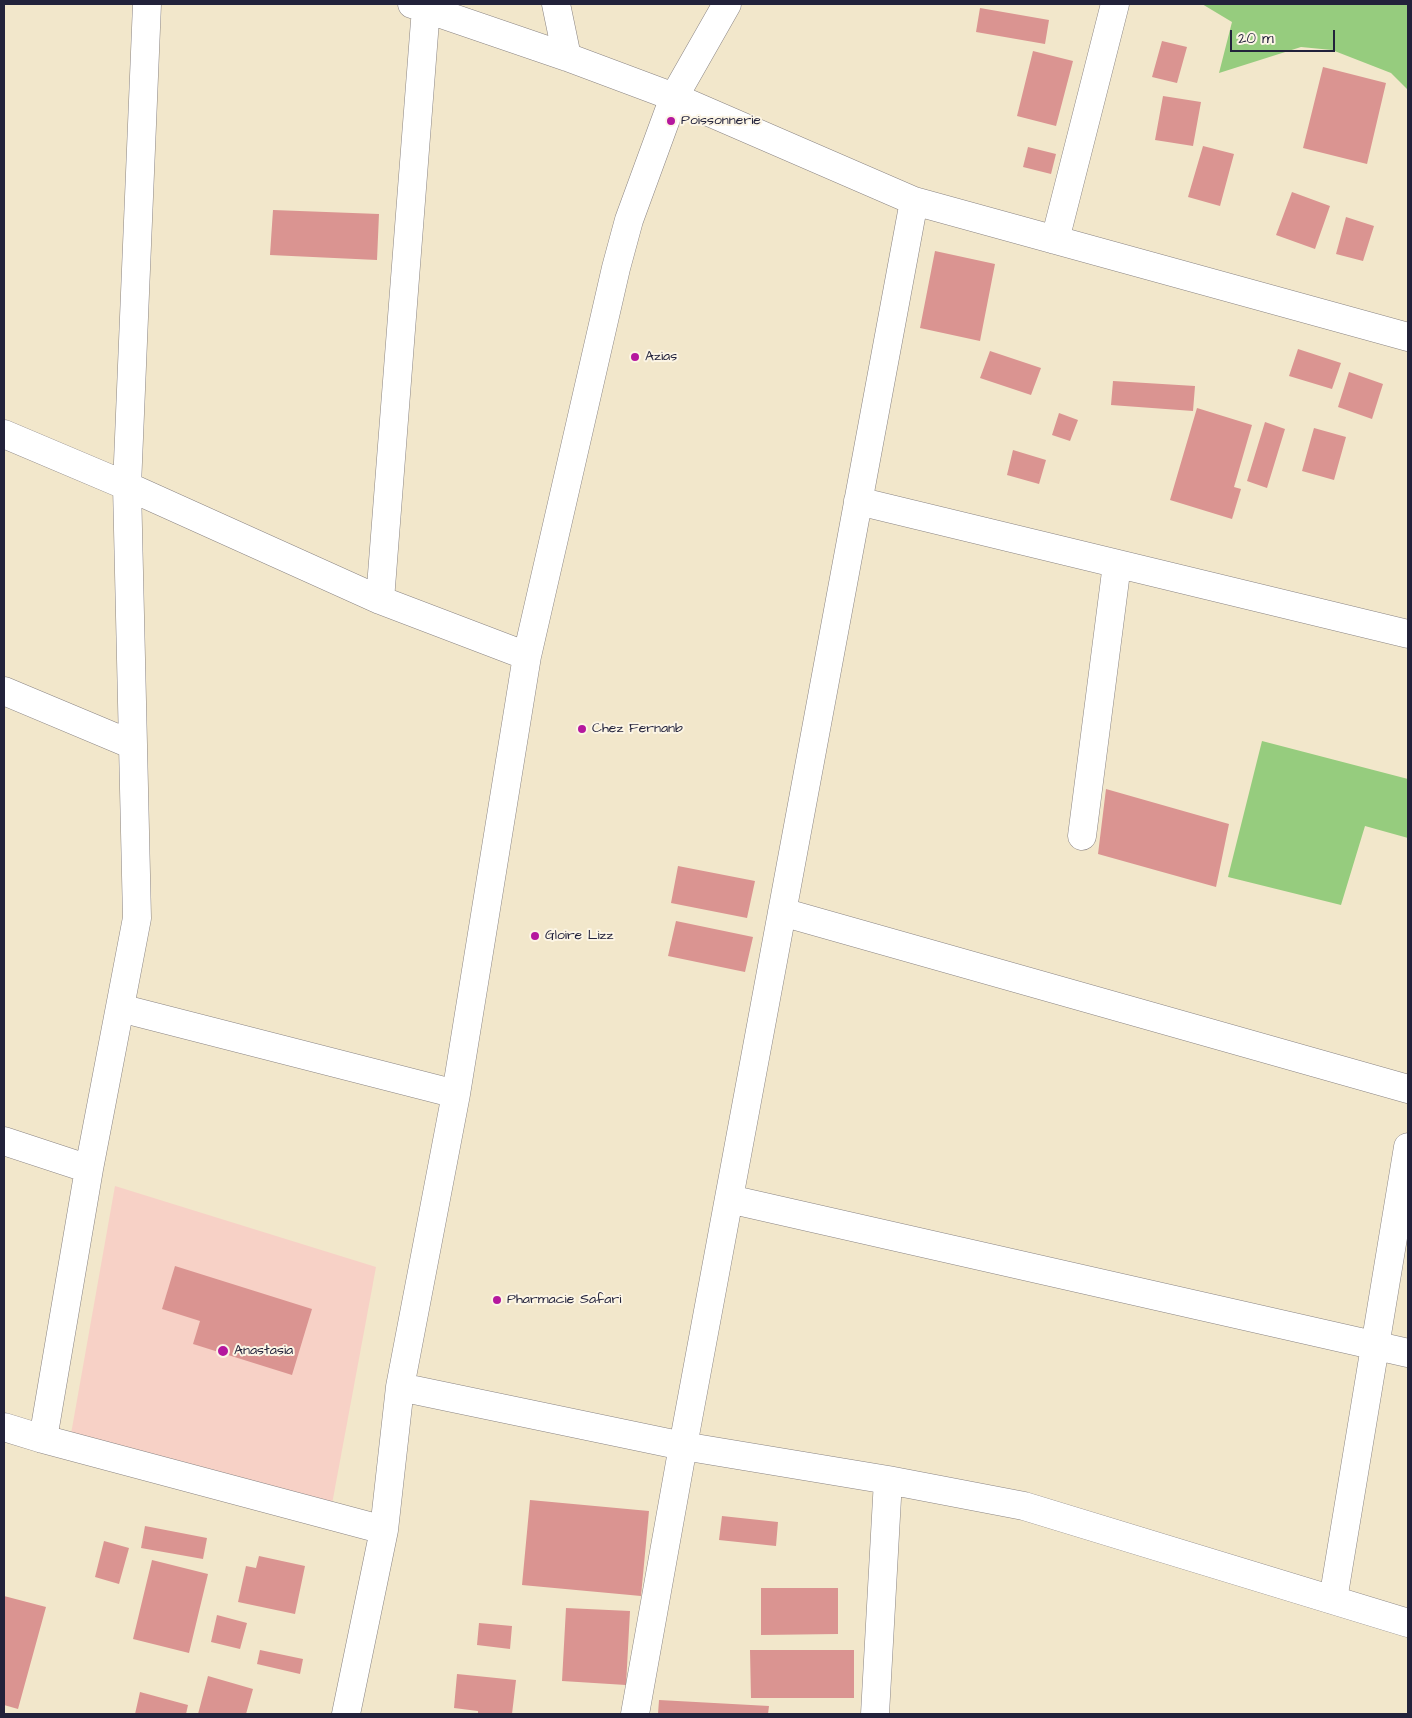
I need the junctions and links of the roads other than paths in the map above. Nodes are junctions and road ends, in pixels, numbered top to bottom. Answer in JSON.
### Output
{"nodes":[{"id":1,"x":147,"y":4,"type":"edge"},
{"id":2,"x":556,"y":4,"type":"edge"},
{"id":3,"x":727,"y":4,"type":"edge"},
{"id":4,"x":1114,"y":4,"type":"edge"},
{"id":5,"x":419,"y":6,"type":"edge"},
{"id":6,"x":567,"y":57,"type":"junction"},
{"id":7,"x":674,"y":97,"type":"junction"},
{"id":8,"x":914,"y":201,"type":"junction"},
{"id":9,"x":1055,"y":240,"type":"junction"},
{"id":10,"x":1408,"y":337,"type":"edge"},
{"id":11,"x":4,"y":434,"type":"edge"},
{"id":12,"x":127,"y":486,"type":"junction"},
{"id":13,"x":858,"y":501,"type":"junction"},
{"id":14,"x":1117,"y":564,"type":"junction"},
{"id":15,"x":380,"y":600,"type":"junction"},
{"id":16,"x":1408,"y":634,"type":"edge"},
{"id":17,"x":528,"y":656,"type":"junction"},
{"id":18,"x":4,"y":692,"type":"edge"},
{"id":19,"x":133,"y":744,"type":"junction"},
{"id":20,"x":1082,"y":836,"type":"dead end"},
{"id":21,"x":782,"y":912,"type":"junction"},
{"id":22,"x":120,"y":1008,"type":"junction"},
{"id":23,"x":1408,"y":1089,"type":"edge"},
{"id":24,"x":456,"y":1094,"type":"junction"},
{"id":25,"x":4,"y":1141,"type":"edge"},
{"id":26,"x":1408,"y":1147,"type":"edge"},
{"id":27,"x":89,"y":1169,"type":"junction"},
{"id":28,"x":729,"y":1199,"type":"junction"},
{"id":29,"x":1375,"y":1346,"type":"junction"},
{"id":30,"x":1408,"y":1353,"type":"edge"},
{"id":31,"x":400,"y":1387,"type":"junction"},
{"id":32,"x":4,"y":1427,"type":"edge"},
{"id":33,"x":43,"y":1439,"type":"junction"},
{"id":34,"x":683,"y":1446,"type":"junction"},
{"id":35,"x":888,"y":1480,"type":"junction"},
{"id":36,"x":384,"y":1530,"type":"junction"},
{"id":37,"x":1332,"y":1600,"type":"junction"},
{"id":38,"x":1408,"y":1623,"type":"edge"},
{"id":39,"x":346,"y":1714,"type":"edge"},
{"id":40,"x":636,"y":1714,"type":"edge"},
{"id":41,"x":875,"y":1714,"type":"edge"}],
"edges":[{"from":1,"to":12,"type":"street"},
{"from":2,"to":6,"type":"street"},
{"from":3,"to":7,"type":"street"},
{"from":4,"to":9,"type":"street"},
{"from":5,"to":6,"type":"street"},
{"from":5,"to":15,"type":"street"},
{"from":6,"to":7,"type":"street"},
{"from":7,"to":8,"type":"street"},
{"from":7,"to":17,"type":"street"},
{"from":8,"to":9,"type":"street"},
{"from":8,"to":13,"type":"street"},
{"from":9,"to":10,"type":"street"},
{"from":11,"to":12,"type":"street"},
{"from":12,"to":15,"type":"street"},
{"from":12,"to":19,"type":"street"},
{"from":13,"to":14,"type":"street"},
{"from":13,"to":21,"type":"street"},
{"from":14,"to":16,"type":"street"},
{"from":14,"to":20,"type":"street"},
{"from":15,"to":17,"type":"street"},
{"from":17,"to":24,"type":"street"},
{"from":18,"to":19,"type":"street"},
{"from":19,"to":22,"type":"street"},
{"from":21,"to":23,"type":"street"},
{"from":21,"to":28,"type":"street"},
{"from":22,"to":24,"type":"street"},
{"from":22,"to":27,"type":"street"},
{"from":24,"to":31,"type":"street"},
{"from":25,"to":27,"type":"street"},
{"from":26,"to":29,"type":"street"},
{"from":27,"to":33,"type":"street"},
{"from":28,"to":29,"type":"street"},
{"from":28,"to":34,"type":"street"},
{"from":29,"to":30,"type":"street"},
{"from":29,"to":37,"type":"street"},
{"from":31,"to":34,"type":"street"},
{"from":31,"to":36,"type":"street"},
{"from":32,"to":33,"type":"street"},
{"from":33,"to":36,"type":"street"},
{"from":34,"to":35,"type":"street"},
{"from":34,"to":40,"type":"street"},
{"from":35,"to":37,"type":"street"},
{"from":35,"to":41,"type":"street"},
{"from":36,"to":39,"type":"street"},
{"from":37,"to":38,"type":"street"}]}
